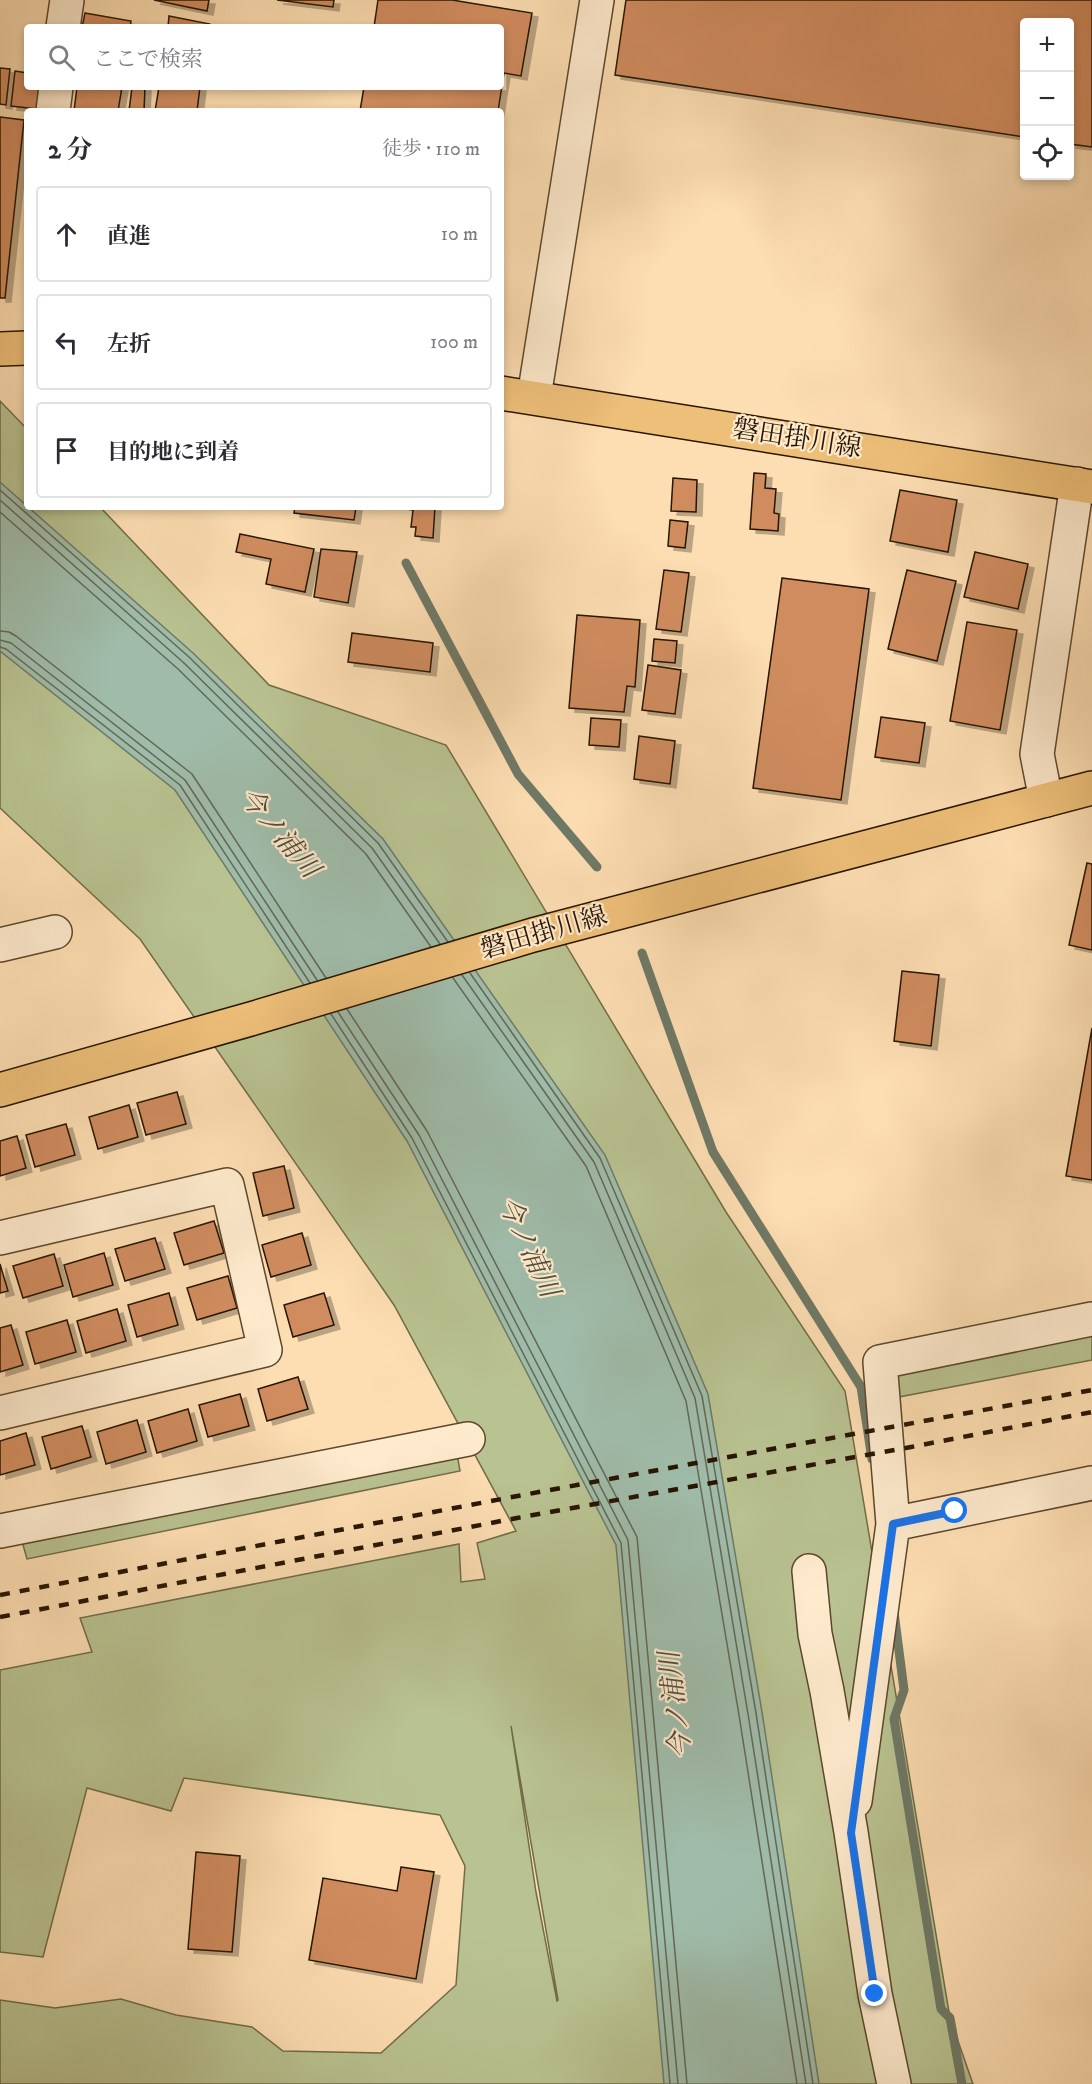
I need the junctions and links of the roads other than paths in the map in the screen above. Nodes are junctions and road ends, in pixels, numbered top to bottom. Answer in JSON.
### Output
{"nodes":[{"id":1,"x":67,"y":0,"type":"edge"},
{"id":2,"x":597,"y":0,"type":"edge"},
{"id":3,"x":63,"y":24,"type":"edge"},
{"id":4,"x":56,"y":90,"type":"edge"},
{"id":5,"x":52,"y":108,"type":"edge"},
{"id":6,"x":24,"y":348,"type":"edge"},
{"id":7,"x":0,"y":349,"type":"edge"},
{"id":8,"x":504,"y":393,"type":"edge"},
{"id":9,"x":534,"y":398,"type":"junction"},
{"id":10,"x":1085,"y":485,"type":"edge"},
{"id":11,"x":1092,"y":788,"type":"edge"},
{"id":12,"x":1046,"y":800,"type":"junction"},
{"id":13,"x":55,"y":932,"type":"dead end"},
{"id":14,"x":0,"y":945,"type":"edge"},
{"id":15,"x":0,"y":1090,"type":"edge"},
{"id":16,"x":0,"y":1238,"type":"edge"},
{"id":17,"x":1092,"y":1319,"type":"edge"},
{"id":18,"x":0,"y":1413,"type":"edge"},
{"id":19,"x":468,"y":1439,"type":"dead end"},
{"id":20,"x":1092,"y":1483,"type":"edge"},
{"id":21,"x":893,"y":1524,"type":"junction"},
{"id":22,"x":0,"y":1531,"type":"edge"},
{"id":23,"x":809,"y":1572,"type":"dead end"},
{"id":24,"x":851,"y":1833,"type":"junction"},
{"id":25,"x":894,"y":2084,"type":"edge"}],
"edges":[{"from":1,"to":3,"type":"street"},
{"from":2,"to":9,"type":"street"},
{"from":4,"to":5,"type":"street"},
{"from":6,"to":7,"type":"main road"},
{"from":8,"to":9,"type":"main road","name":"磐田掛川線"},
{"from":9,"to":10,"type":"main road","name":"磐田掛川線"},
{"from":10,"to":12,"type":"street"},
{"from":11,"to":12,"type":"main road","name":"磐田掛川線"},
{"from":12,"to":15,"type":"main road","name":"磐田掛川線"},
{"from":13,"to":14,"type":"street"},
{"from":16,"to":18,"type":"street"},
{"from":17,"to":21,"type":"street"},
{"from":19,"to":22,"type":"street"},
{"from":20,"to":21,"type":"street"},
{"from":21,"to":24,"type":"street"},
{"from":23,"to":24,"type":"street"},
{"from":24,"to":25,"type":"street"}]}
